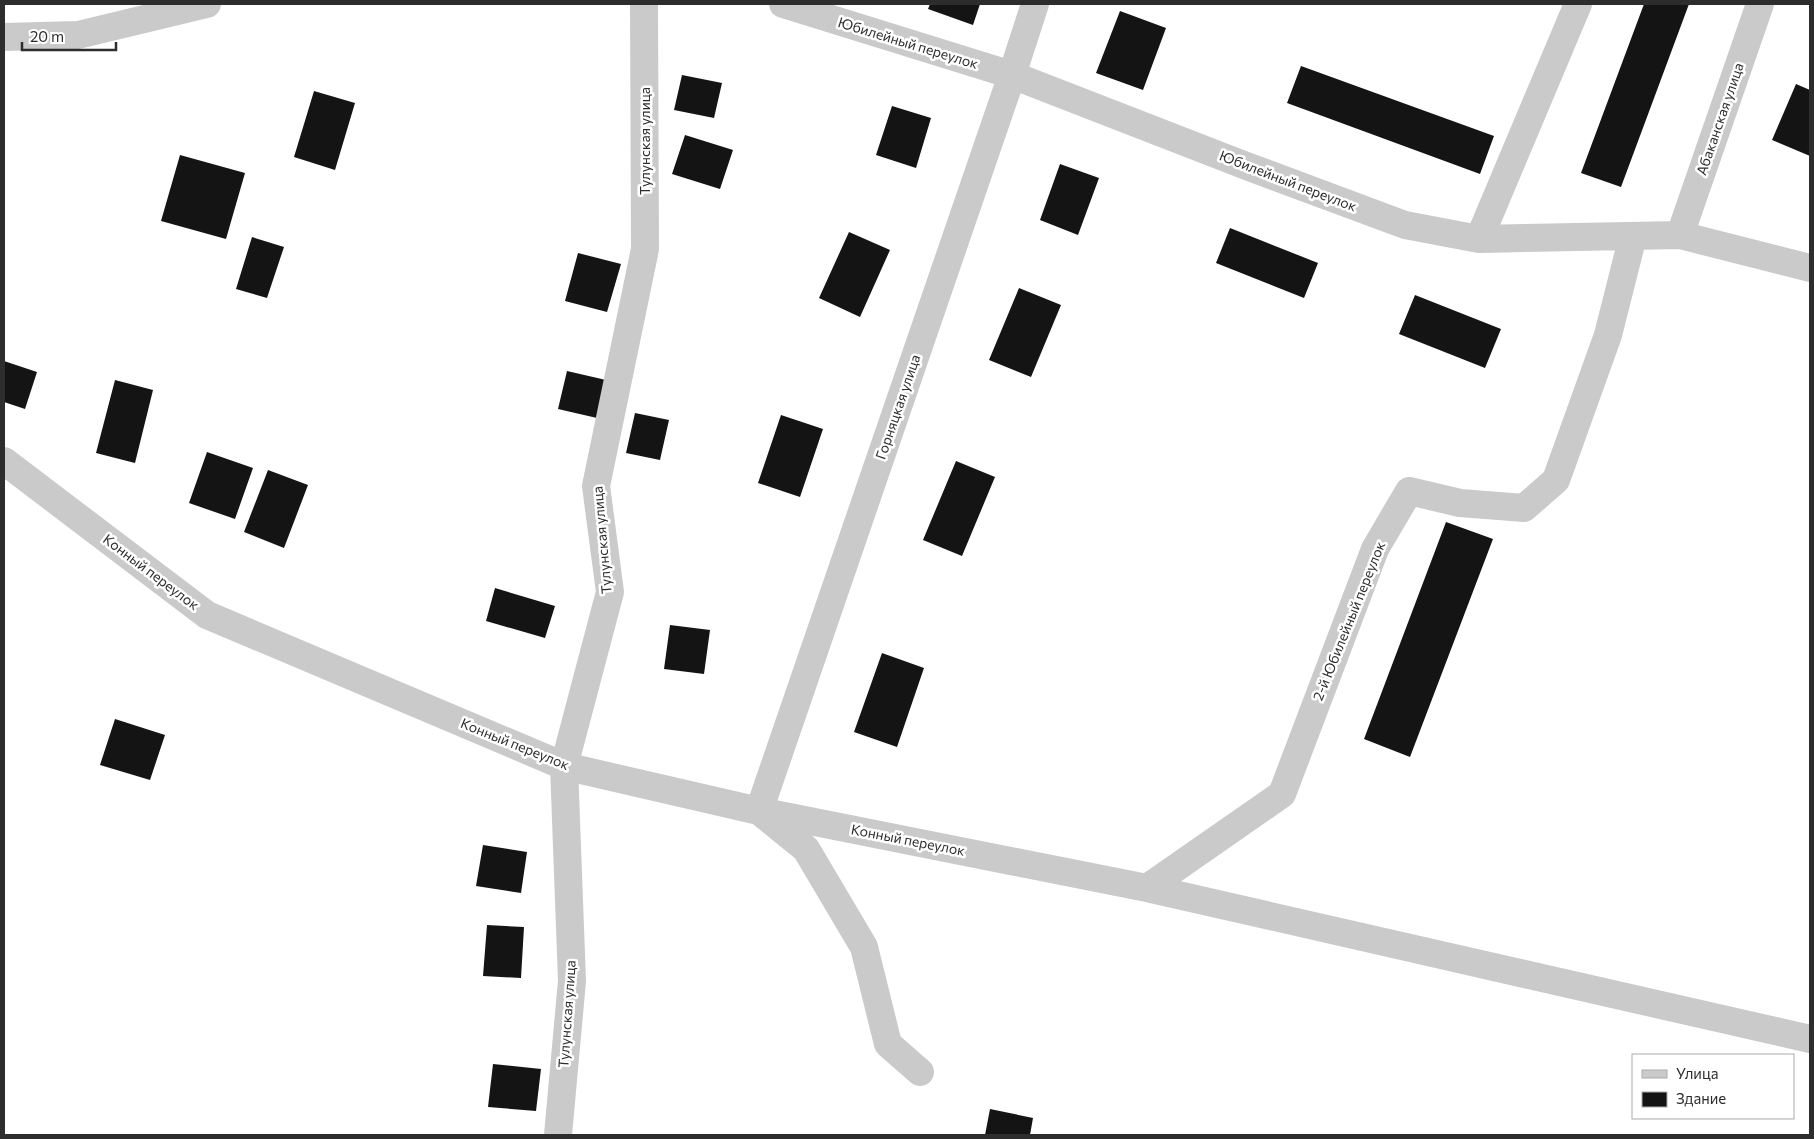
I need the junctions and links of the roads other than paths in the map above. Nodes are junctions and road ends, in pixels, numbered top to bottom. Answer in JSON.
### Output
{"nodes":[{"id":1,"x":204,"y":4,"type":"edge"},
{"id":2,"x":644,"y":4,"type":"edge"},
{"id":3,"x":783,"y":4,"type":"edge"},
{"id":4,"x":1035,"y":4,"type":"edge"},
{"id":5,"x":1578,"y":4,"type":"edge"},
{"id":6,"x":1760,"y":4,"type":"edge"},
{"id":7,"x":4,"y":37,"type":"edge"},
{"id":8,"x":1012,"y":75,"type":"junction"},
{"id":9,"x":1680,"y":235,"type":"junction"},
{"id":10,"x":1632,"y":236,"type":"junction"},
{"id":11,"x":1479,"y":239,"type":"junction"},
{"id":12,"x":1810,"y":268,"type":"edge"},
{"id":13,"x":4,"y":461,"type":"edge"},
{"id":14,"x":564,"y":766,"type":"junction"},
{"id":15,"x":759,"y":810,"type":"junction"},
{"id":16,"x":1147,"y":888,"type":"junction"},
{"id":17,"x":1810,"y":1039,"type":"edge"},
{"id":18,"x":920,"y":1072,"type":"dead end"},
{"id":19,"x":558,"y":1135,"type":"edge"}],
"edges":[{"from":1,"to":7,"type":"street"},
{"from":2,"to":14,"type":"street","name":"Тулунская улица"},
{"from":3,"to":8,"type":"street","name":"Юбилейный переулок"},
{"from":4,"to":8,"type":"street","name":"Горняцкая улица"},
{"from":5,"to":11,"type":"street"},
{"from":6,"to":9,"type":"street","name":"Абаканская улица"},
{"from":8,"to":11,"type":"street","name":"Юбилейный переулок"},
{"from":8,"to":15,"type":"street","name":"Горняцкая улица"},
{"from":9,"to":10,"type":"street","name":"Юбилейный переулок"},
{"from":9,"to":12,"type":"street","name":"Юбилейный переулок"},
{"from":10,"to":11,"type":"street","name":"Юбилейный переулок"},
{"from":10,"to":16,"type":"street","name":"2-й Юбилейный переулок"},
{"from":13,"to":14,"type":"street","name":"Конный переулок"},
{"from":14,"to":15,"type":"street","name":"Конный переулок"},
{"from":14,"to":19,"type":"street","name":"Тулунская улица"},
{"from":15,"to":16,"type":"street","name":"Конный переулок"},
{"from":15,"to":18,"type":"street"},
{"from":16,"to":17,"type":"street","name":"Конный переулок"}]}
